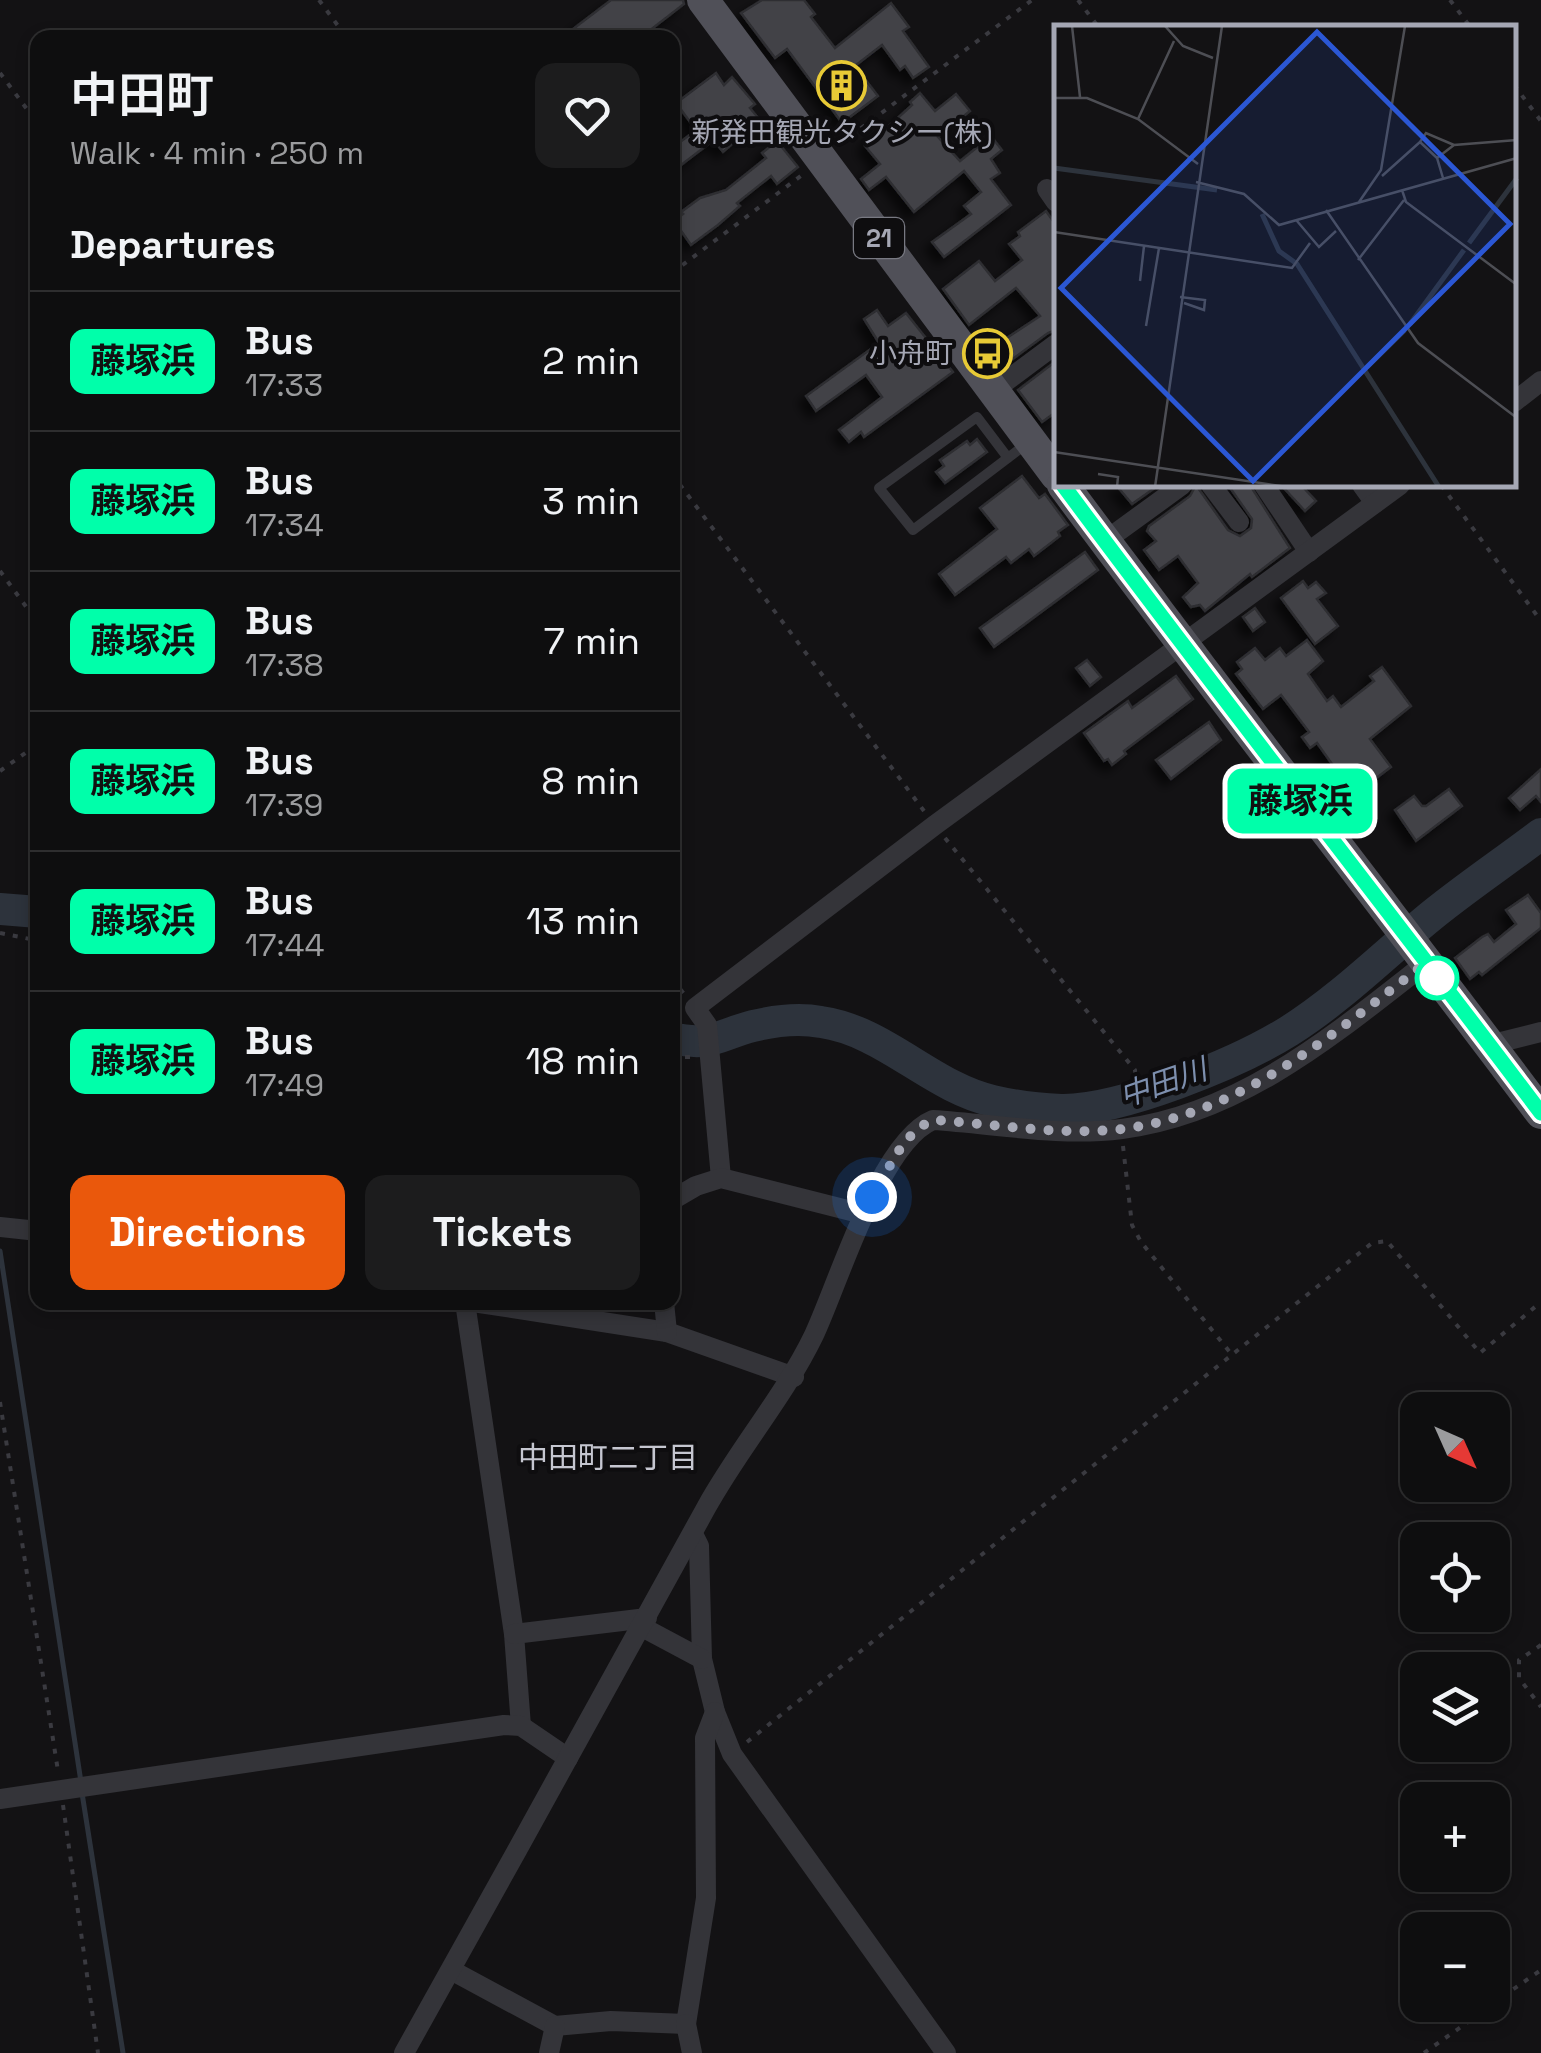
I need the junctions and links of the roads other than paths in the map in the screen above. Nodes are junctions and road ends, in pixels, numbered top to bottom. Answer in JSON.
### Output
{"nodes":[{"id":1,"x":702,"y":0,"type":"edge"},
{"id":2,"x":1054,"y":345,"type":"edge"},
{"id":3,"x":1541,"y":381,"type":"edge"},
{"id":4,"x":992,"y":391,"type":"junction"},
{"id":5,"x":1516,"y":400,"type":"edge"},
{"id":6,"x":1038,"y":453,"type":"edge"},
{"id":7,"x":1065,"y":488,"type":"edge"},
{"id":8,"x":1178,"y":488,"type":"edge"},
{"id":9,"x":1214,"y":488,"type":"edge"},
{"id":10,"x":1266,"y":488,"type":"edge"},
{"id":11,"x":1364,"y":488,"type":"edge"},
{"id":12,"x":1396,"y":488,"type":"edge"},
{"id":13,"x":1375,"y":502,"type":"junction"},
{"id":14,"x":1239,"y":522,"type":"dead end"},
{"id":15,"x":1105,"y":540,"type":"junction"},
{"id":16,"x":1309,"y":552,"type":"junction"},
{"id":17,"x":1182,"y":644,"type":"junction"},
{"id":18,"x":1424,"y":959,"type":"junction"},
{"id":19,"x":1541,"y":1032,"type":"edge"},
{"id":20,"x":1490,"y":1045,"type":"junction"},
{"id":21,"x":1541,"y":1113,"type":"edge"},
{"id":22,"x":721,"y":1178,"type":"junction"},
{"id":23,"x":680,"y":1195,"type":"edge"},
{"id":24,"x":863,"y":1214,"type":"junction"},
{"id":25,"x":0,"y":1227,"type":"edge"},
{"id":26,"x":30,"y":1230,"type":"edge"},
{"id":27,"x":466,"y":1310,"type":"edge"},
{"id":28,"x":525,"y":1310,"type":"edge"},
{"id":29,"x":665,"y":1310,"type":"edge"},
{"id":30,"x":667,"y":1332,"type":"junction"},
{"id":31,"x":794,"y":1377,"type":"junction"},
{"id":32,"x":692,"y":1534,"type":"junction"},
{"id":33,"x":644,"y":1622,"type":"junction"},
{"id":34,"x":514,"y":1634,"type":"junction"},
{"id":35,"x":702,"y":1659,"type":"junction"},
{"id":36,"x":715,"y":1712,"type":"junction"},
{"id":37,"x":521,"y":1726,"type":"junction"},
{"id":38,"x":568,"y":1758,"type":"junction"},
{"id":39,"x":0,"y":1799,"type":"edge"},
{"id":40,"x":451,"y":1970,"type":"junction"},
{"id":41,"x":686,"y":2024,"type":"junction"},
{"id":42,"x":555,"y":2026,"type":"junction"},
{"id":43,"x":404,"y":2053,"type":"edge"},
{"id":44,"x":549,"y":2053,"type":"edge"},
{"id":45,"x":692,"y":2053,"type":"edge"},
{"id":46,"x":946,"y":2053,"type":"edge"}],
"edges":[{"from":1,"to":4,"type":"main road","number":"21"},
{"from":2,"to":4,"type":"street"},
{"from":3,"to":5,"type":"street"},
{"from":4,"to":6,"type":"main road","number":"21"},
{"from":6,"to":6,"type":"lane"},
{"from":7,"to":15,"type":"main road"},
{"from":8,"to":15,"type":"street"},
{"from":9,"to":14,"type":"street"},
{"from":10,"to":16,"type":"street"},
{"from":11,"to":13,"type":"street"},
{"from":12,"to":13,"type":"street"},
{"from":13,"to":16,"type":"street"},
{"from":15,"to":17,"type":"main road"},
{"from":16,"to":17,"type":"street"},
{"from":17,"to":18,"type":"main road"},
{"from":17,"to":22,"type":"street"},
{"from":18,"to":20,"type":"main road"},
{"from":18,"to":24,"type":"street"},
{"from":19,"to":20,"type":"street"},
{"from":20,"to":21,"type":"main road"},
{"from":22,"to":23,"type":"street"},
{"from":22,"to":24,"type":"street"},
{"from":24,"to":31,"type":"street"},
{"from":25,"to":26,"type":"street"},
{"from":27,"to":34,"type":"street"},
{"from":28,"to":30,"type":"street"},
{"from":29,"to":30,"type":"street"},
{"from":30,"to":31,"type":"street"},
{"from":31,"to":32,"type":"street"},
{"from":32,"to":33,"type":"street"},
{"from":32,"to":35,"type":"street"},
{"from":33,"to":34,"type":"street"},
{"from":33,"to":35,"type":"street"},
{"from":33,"to":38,"type":"street"},
{"from":34,"to":37,"type":"street"},
{"from":35,"to":36,"type":"street"},
{"from":36,"to":41,"type":"street"},
{"from":36,"to":46,"type":"street"},
{"from":37,"to":38,"type":"street"},
{"from":37,"to":39,"type":"street"},
{"from":38,"to":40,"type":"street"},
{"from":40,"to":42,"type":"street"},
{"from":40,"to":43,"type":"street"},
{"from":41,"to":42,"type":"street"},
{"from":41,"to":45,"type":"street"},
{"from":42,"to":44,"type":"street"}]}
